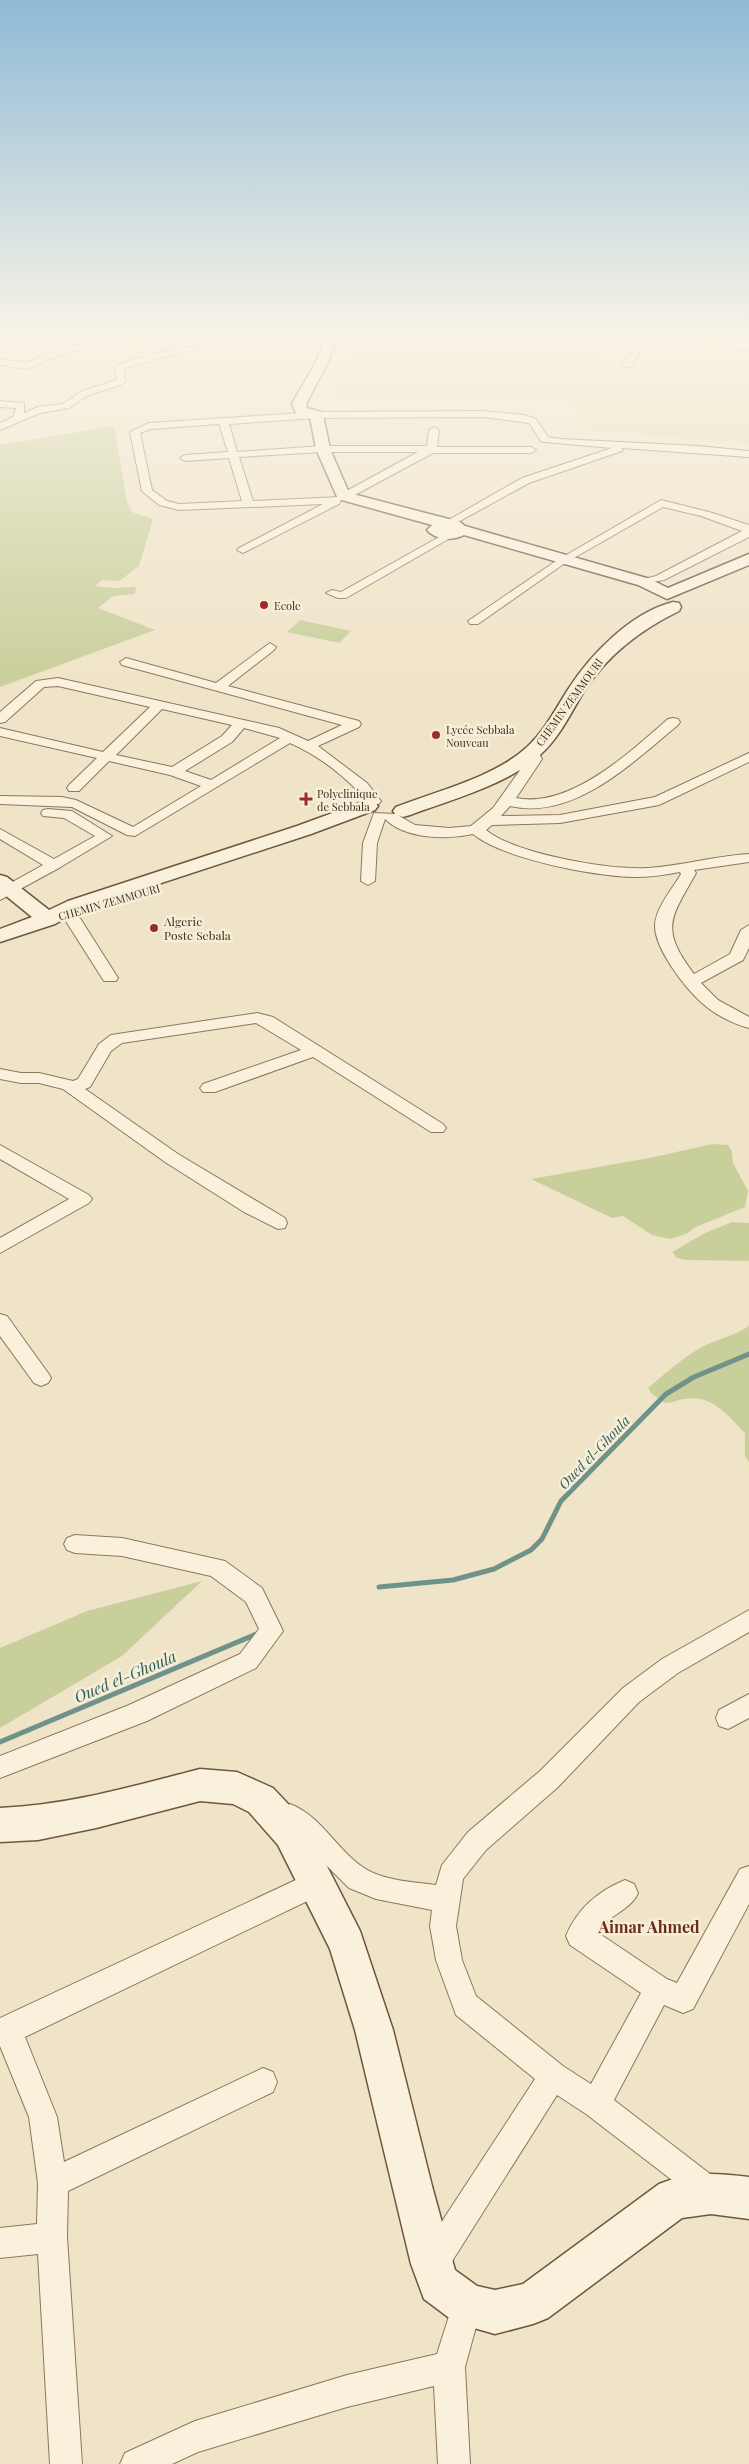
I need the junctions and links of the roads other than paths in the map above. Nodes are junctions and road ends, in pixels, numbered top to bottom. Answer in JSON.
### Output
{"nodes":[{"id":1,"x":139,"y":450,"type":"edge"},
{"id":2,"x":232,"y":450,"type":"edge"},
{"id":3,"x":308,"y":450,"type":"edge"},
{"id":4,"x":323,"y":450,"type":"edge"},
{"id":5,"x":430,"y":450,"type":"edge"},
{"id":6,"x":531,"y":450,"type":"edge"},
{"id":7,"x":612,"y":450,"type":"edge"},
{"id":8,"x":697,"y":450,"type":"edge"},
{"id":9,"x":749,"y":454,"type":"edge"},
{"id":10,"x":234,"y":455,"type":"junction"},
{"id":11,"x":185,"y":458,"type":"dead end"},
{"id":12,"x":543,"y":465,"type":"dead end"},
{"id":13,"x":563,"y":468,"type":"junction"},
{"id":14,"x":537,"y":478,"type":"junction"},
{"id":15,"x":343,"y":499,"type":"junction"},
{"id":16,"x":249,"y":505,"type":"junction"},
{"id":17,"x":448,"y":529,"type":"junction"},
{"id":18,"x":243,"y":550,"type":"dead end"},
{"id":19,"x":749,"y":559,"type":"edge"},
{"id":20,"x":563,"y":562,"type":"junction"},
{"id":21,"x":749,"y":569,"type":"edge"},
{"id":22,"x":644,"y":582,"type":"junction"},
{"id":23,"x":667,"y":599,"type":"junction"},
{"id":24,"x":474,"y":621,"type":"dead end"},
{"id":25,"x":270,"y":647,"type":"dead end"},
{"id":26,"x":126,"y":662,"type":"dead end"},
{"id":27,"x":218,"y":687,"type":"junction"},
{"id":28,"x":159,"y":705,"type":"junction"},
{"id":29,"x":0,"y":719,"type":"edge"},
{"id":30,"x":242,"y":722,"type":"junction"},
{"id":31,"x":673,"y":722,"type":"dead end"},
{"id":32,"x":0,"y":732,"type":"edge"},
{"id":33,"x":291,"y":737,"type":"junction"},
{"id":34,"x":308,"y":746,"type":"junction"},
{"id":35,"x":532,"y":753,"type":"junction"},
{"id":36,"x":107,"y":756,"type":"junction"},
{"id":37,"x":749,"y":757,"type":"edge"},
{"id":38,"x":174,"y":772,"type":"junction"},
{"id":39,"x":212,"y":785,"type":"junction"},
{"id":40,"x":74,"y":788,"type":"dead end"},
{"id":41,"x":0,"y":800,"type":"edge"},
{"id":42,"x":505,"y":800,"type":"junction"},
{"id":43,"x":384,"y":808,"type":"junction"},
{"id":44,"x":0,"y":811,"type":"edge"},
{"id":45,"x":483,"y":825,"type":"junction"},
{"id":46,"x":0,"y":833,"type":"edge"},
{"id":47,"x":749,"y":858,"type":"edge"},
{"id":48,"x":749,"y":863,"type":"edge"},
{"id":49,"x":54,"y":865,"type":"junction"},
{"id":50,"x":686,"y":870,"type":"junction"},
{"id":51,"x":368,"y":881,"type":"dead end"},
{"id":52,"x":3,"y":890,"type":"edge"},
{"id":53,"x":70,"y":915,"type":"junction"},
{"id":54,"x":42,"y":921,"type":"junction"},
{"id":55,"x":749,"y":931,"type":"edge"},
{"id":56,"x":0,"y":936,"type":"edge"},
{"id":57,"x":110,"y":978,"type":"dead end"},
{"id":58,"x":693,"y":981,"type":"junction"},
{"id":59,"x":749,"y":1022,"type":"edge"},
{"id":60,"x":315,"y":1051,"type":"junction"},
{"id":61,"x":0,"y":1074,"type":"edge"},
{"id":62,"x":70,"y":1086,"type":"junction"},
{"id":63,"x":209,"y":1088,"type":"dead end"},
{"id":64,"x":437,"y":1128,"type":"dead end"},
{"id":65,"x":0,"y":1151,"type":"edge"},
{"id":66,"x":278,"y":1223,"type":"dead end"},
{"id":67,"x":0,"y":1246,"type":"edge"},
{"id":68,"x":0,"y":1321,"type":"edge"},
{"id":69,"x":42,"y":1378,"type":"dead end"},
{"id":70,"x":75,"y":1544,"type":"dead end"},
{"id":71,"x":749,"y":1620,"type":"edge"},
{"id":72,"x":749,"y":1705,"type":"edge"},
{"id":73,"x":728,"y":1718,"type":"dead end"},
{"id":74,"x":0,"y":1767,"type":"edge"},
{"id":75,"x":261,"y":1800,"type":"junction"},
{"id":76,"x":0,"y":1825,"type":"edge"},
{"id":77,"x":749,"y":1878,"type":"edge"},
{"id":78,"x":315,"y":1884,"type":"junction"},
{"id":79,"x":625,"y":1893,"type":"dead end"},
{"id":80,"x":448,"y":1900,"type":"junction"},
{"id":81,"x":658,"y":1989,"type":"junction"},
{"id":82,"x":4,"y":2031,"type":"edge"},
{"id":83,"x":553,"y":2076,"type":"junction"},
{"id":84,"x":263,"y":2082,"type":"dead end"},
{"id":85,"x":596,"y":2104,"type":"junction"},
{"id":86,"x":53,"y":2183,"type":"junction"},
{"id":87,"x":711,"y":2193,"type":"junction"},
{"id":88,"x":749,"y":2198,"type":"edge"},
{"id":89,"x":52,"y":2237,"type":"junction"},
{"id":90,"x":0,"y":2243,"type":"edge"},
{"id":91,"x":432,"y":2264,"type":"junction"},
{"id":92,"x":466,"y":2305,"type":"junction"},
{"id":93,"x":450,"y":2367,"type":"junction"},
{"id":94,"x":66,"y":2464,"type":"edge"},
{"id":95,"x":136,"y":2464,"type":"edge"},
{"id":96,"x":454,"y":2464,"type":"edge"}],
"edges":[{"from":1,"to":16,"type":"street"},
{"from":2,"to":10,"type":"street"},
{"from":3,"to":10,"type":"street"},
{"from":4,"to":15,"type":"street"},
{"from":5,"to":15,"type":"street"},
{"from":6,"to":14,"type":"street"},
{"from":7,"to":13,"type":"street"},
{"from":8,"to":9,"type":"street"},
{"from":10,"to":11,"type":"street"},
{"from":10,"to":16,"type":"street"},
{"from":12,"to":13,"type":"street"},
{"from":13,"to":14,"type":"street"},
{"from":14,"to":17,"type":"street"},
{"from":15,"to":16,"type":"street"},
{"from":15,"to":17,"type":"street"},
{"from":15,"to":18,"type":"street"},
{"from":17,"to":17,"type":"street"},
{"from":17,"to":20,"type":"street"},
{"from":19,"to":23,"type":"street","name":"CHEMIN ZEMMOURI"},
{"from":20,"to":22,"type":"street"},
{"from":20,"to":22,"type":"street"},
{"from":20,"to":23,"type":"street"},
{"from":20,"to":24,"type":"street"},
{"from":21,"to":23,"type":"street","name":"CHEMIN ZEMMOURI"},
{"from":22,"to":23,"type":"street"},
{"from":23,"to":35,"type":"street","name":"CHEMIN ZEMMOURI"},
{"from":23,"to":43,"type":"street","name":"CHEMIN ZEMMOURI"},
{"from":25,"to":27,"type":"street"},
{"from":26,"to":27,"type":"street"},
{"from":27,"to":34,"type":"street"},
{"from":28,"to":29,"type":"street"},
{"from":28,"to":30,"type":"street"},
{"from":28,"to":36,"type":"street"},
{"from":30,"to":33,"type":"street"},
{"from":30,"to":38,"type":"street"},
{"from":31,"to":42,"type":"street"},
{"from":32,"to":36,"type":"street"},
{"from":33,"to":34,"type":"street"},
{"from":33,"to":39,"type":"street"},
{"from":34,"to":43,"type":"street"},
{"from":35,"to":42,"type":"street"},
{"from":35,"to":43,"type":"street","name":"CHEMIN ZEMMOURI"},
{"from":36,"to":38,"type":"street"},
{"from":36,"to":40,"type":"street"},
{"from":37,"to":45,"type":"street"},
{"from":38,"to":39,"type":"street"},
{"from":39,"to":41,"type":"street"},
{"from":42,"to":45,"type":"street"},
{"from":43,"to":45,"type":"street"},
{"from":43,"to":51,"type":"street"},
{"from":43,"to":53,"type":"street","name":"CHEMIN ZEMMOURI"},
{"from":43,"to":54,"type":"street","name":"CHEMIN ZEMMOURI"},
{"from":44,"to":49,"type":"street"},
{"from":45,"to":50,"type":"street"},
{"from":46,"to":49,"type":"street"},
{"from":47,"to":50,"type":"street"},
{"from":48,"to":50,"type":"street"},
{"from":49,"to":52,"type":"street"},
{"from":50,"to":58,"type":"street"},
{"from":52,"to":54,"type":"street"},
{"from":53,"to":54,"type":"street","name":"CHEMIN ZEMMOURI"},
{"from":53,"to":57,"type":"street"},
{"from":54,"to":56,"type":"street"},
{"from":55,"to":58,"type":"street"},
{"from":58,"to":59,"type":"street"},
{"from":60,"to":62,"type":"street"},
{"from":60,"to":63,"type":"street"},
{"from":60,"to":64,"type":"street"},
{"from":61,"to":62,"type":"street"},
{"from":62,"to":66,"type":"street"},
{"from":65,"to":67,"type":"street"},
{"from":68,"to":69,"type":"street"},
{"from":70,"to":74,"type":"street"},
{"from":71,"to":80,"type":"street"},
{"from":72,"to":73,"type":"street"},
{"from":75,"to":76,"type":"street"},
{"from":75,"to":78,"type":"street"},
{"from":75,"to":80,"type":"street"},
{"from":77,"to":81,"type":"street"},
{"from":78,"to":82,"type":"street"},
{"from":78,"to":91,"type":"street"},
{"from":79,"to":81,"type":"street"},
{"from":80,"to":83,"type":"street"},
{"from":81,"to":85,"type":"street"},
{"from":82,"to":86,"type":"street"},
{"from":83,"to":85,"type":"street"},
{"from":83,"to":91,"type":"street"},
{"from":84,"to":86,"type":"street"},
{"from":85,"to":87,"type":"street"},
{"from":86,"to":89,"type":"street"},
{"from":87,"to":88,"type":"street"},
{"from":87,"to":92,"type":"street"},
{"from":89,"to":90,"type":"street"},
{"from":89,"to":94,"type":"street"},
{"from":91,"to":92,"type":"street"},
{"from":92,"to":93,"type":"street"},
{"from":93,"to":95,"type":"street"},
{"from":93,"to":96,"type":"street"}]}
